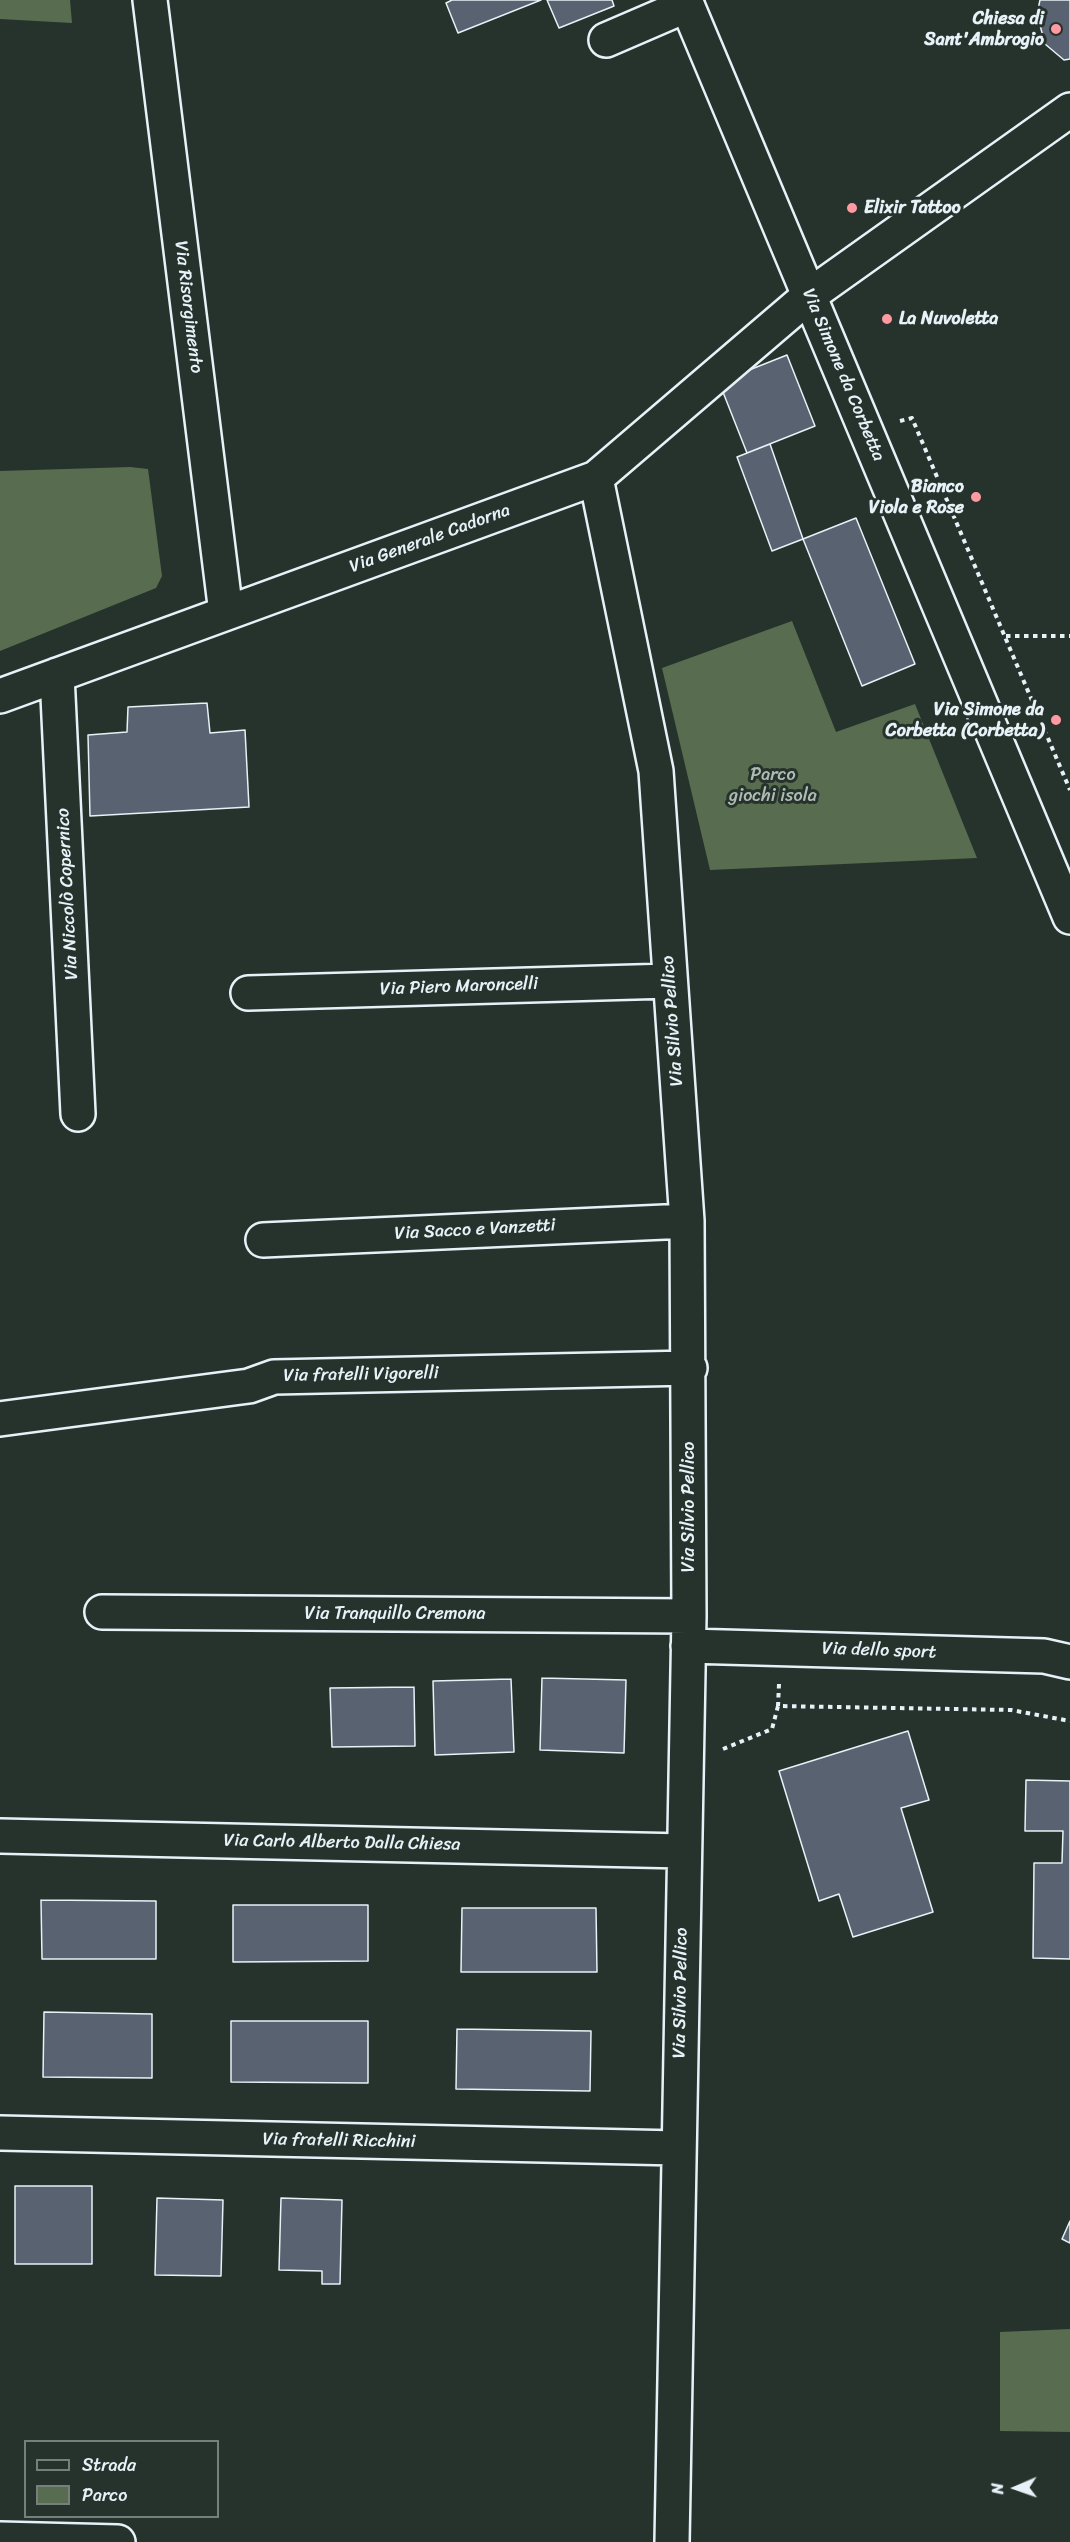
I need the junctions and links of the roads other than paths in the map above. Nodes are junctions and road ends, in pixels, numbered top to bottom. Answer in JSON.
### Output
{"nodes":[{"id":1,"x":150,"y":0,"type":"edge"},
{"id":2,"x":686,"y":3,"type":"edge"},
{"id":3,"x":606,"y":40,"type":"dead end"},
{"id":4,"x":1070,"y":110,"type":"edge"},
{"id":5,"x":810,"y":295,"type":"junction"},
{"id":6,"x":596,"y":478,"type":"junction"},
{"id":7,"x":226,"y":613,"type":"junction"},
{"id":8,"x":57,"y":675,"type":"junction"},
{"id":9,"x":0,"y":696,"type":"edge"},
{"id":10,"x":1070,"y":917,"type":"edge"},
{"id":11,"x":670,"y":981,"type":"junction"},
{"id":12,"x":248,"y":993,"type":"dead end"},
{"id":13,"x":78,"y":1114,"type":"dead end"},
{"id":14,"x":687,"y":1221,"type":"junction"},
{"id":15,"x":262,"y":1240,"type":"dead end"},
{"id":16,"x":690,"y":1368,"type":"junction"},
{"id":17,"x":0,"y":1419,"type":"edge"},
{"id":18,"x":102,"y":1612,"type":"dead end"},
{"id":19,"x":688,"y":1631,"type":"junction"},
{"id":20,"x":1070,"y":1662,"type":"edge"},
{"id":21,"x":0,"y":1836,"type":"edge"},
{"id":22,"x":684,"y":1851,"type":"junction"},
{"id":23,"x":0,"y":2133,"type":"edge"},
{"id":24,"x":678,"y":2148,"type":"junction"},
{"id":25,"x":0,"y":2539,"type":"edge"},
{"id":26,"x":118,"y":2542,"type":"edge"},
{"id":27,"x":672,"y":2542,"type":"edge"}],
"edges":[{"from":1,"to":7,"type":"street","name":"Via Risorgimento"},
{"from":2,"to":3,"type":"street"},
{"from":2,"to":5,"type":"street","name":"Via Simone da Corbetta"},
{"from":4,"to":5,"type":"street","name":"Via Generale Cadorna"},
{"from":5,"to":6,"type":"street","name":"Via Generale Cadorna"},
{"from":5,"to":10,"type":"street","name":"Via Simone da Corbetta"},
{"from":6,"to":7,"type":"street","name":"Via Generale Cadorna"},
{"from":6,"to":11,"type":"street","name":"Via Silvio Pellico"},
{"from":7,"to":8,"type":"street","name":"Via Generale Cadorna"},
{"from":8,"to":9,"type":"street","name":"Via Generale Cadorna"},
{"from":8,"to":13,"type":"street","name":"Via Niccolò Copernico"},
{"from":11,"to":12,"type":"street","name":"Via Piero Maroncelli"},
{"from":11,"to":14,"type":"street","name":"Via Silvio Pellico"},
{"from":14,"to":15,"type":"street","name":"Via Sacco e Vanzetti"},
{"from":14,"to":16,"type":"street","name":"Via Silvio Pellico"},
{"from":16,"to":17,"type":"street","name":"Via fratelli Vigorelli"},
{"from":16,"to":19,"type":"street","name":"Via Silvio Pellico"},
{"from":18,"to":19,"type":"street","name":"Via Tranquillo Cremona"},
{"from":19,"to":20,"type":"street","name":"Via dello sport"},
{"from":19,"to":22,"type":"street","name":"Via Silvio Pellico"},
{"from":21,"to":22,"type":"street","name":"Via Carlo Alberto Dalla Chiesa"},
{"from":22,"to":24,"type":"street","name":"Via Silvio Pellico"},
{"from":23,"to":24,"type":"street","name":"Via fratelli Ricchini"},
{"from":24,"to":27,"type":"street","name":"Via Silvio Pellico"},
{"from":25,"to":26,"type":"street"}]}
